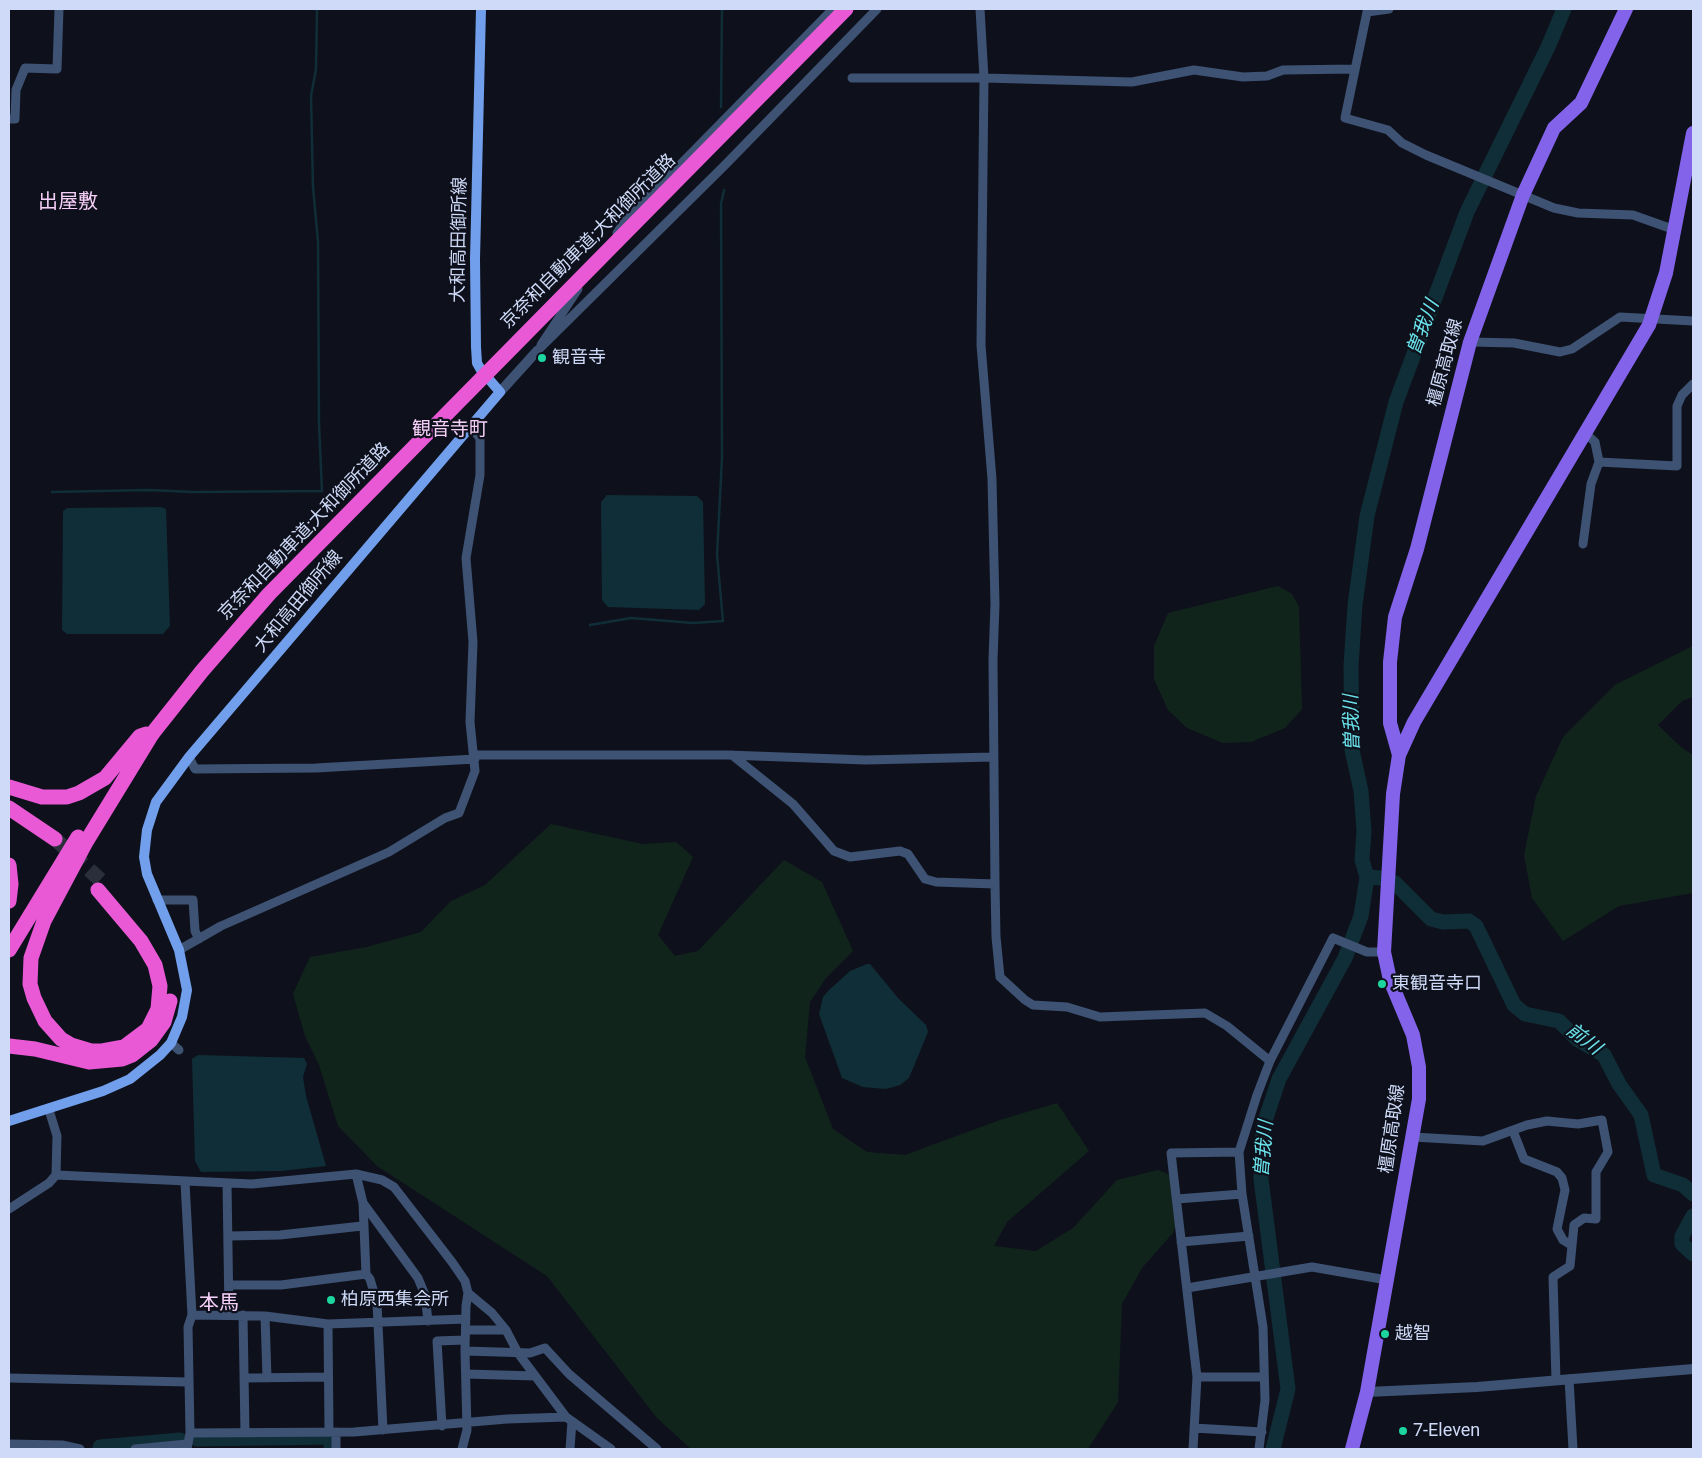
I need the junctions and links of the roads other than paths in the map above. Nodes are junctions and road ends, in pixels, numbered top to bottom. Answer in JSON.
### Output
{"nodes":[{"id":1,"x":60,"y":9,"type":"edge"},
{"id":2,"x":481,"y":9,"type":"edge"},
{"id":3,"x":833,"y":9,"type":"edge"},
{"id":4,"x":846,"y":9,"type":"edge"},
{"id":5,"x":877,"y":9,"type":"edge"},
{"id":6,"x":980,"y":9,"type":"edge"},
{"id":7,"x":1389,"y":9,"type":"edge"},
{"id":8,"x":1625,"y":9,"type":"edge"},
{"id":9,"x":1355,"y":69,"type":"junction"},
{"id":10,"x":852,"y":78,"type":"dead end"},
{"id":11,"x":984,"y":78,"type":"junction"},
{"id":12,"x":9,"y":119,"type":"edge"},
{"id":13,"x":1693,"y":133,"type":"edge"},
{"id":14,"x":1522,"y":194,"type":"junction"},
{"id":15,"x":1675,"y":230,"type":"junction"},
{"id":16,"x":1652,"y":318,"type":"junction"},
{"id":17,"x":1693,"y":321,"type":"edge"},
{"id":18,"x":1470,"y":342,"type":"junction"},
{"id":19,"x":537,"y":351,"type":"junction"},
{"id":20,"x":1693,"y":384,"type":"edge"},
{"id":21,"x":500,"y":392,"type":"junction"},
{"id":22,"x":470,"y":426,"type":"junction"},
{"id":23,"x":1585,"y":433,"type":"junction"},
{"id":24,"x":1599,"y":462,"type":"junction"},
{"id":25,"x":1583,"y":544,"type":"dead end"},
{"id":26,"x":152,"y":732,"type":"junction"},
{"id":27,"x":1399,"y":755,"type":"junction"},
{"id":28,"x":732,"y":756,"type":"junction"},
{"id":29,"x":189,"y":757,"type":"junction"},
{"id":30,"x":475,"y":757,"type":"junction"},
{"id":31,"x":993,"y":757,"type":"junction"},
{"id":32,"x":9,"y":787,"type":"edge"},
{"id":33,"x":9,"y":808,"type":"edge"},
{"id":34,"x":9,"y":819,"type":"edge"},
{"id":35,"x":9,"y":864,"type":"edge"},
{"id":36,"x":995,"y":884,"type":"junction"},
{"id":37,"x":157,"y":900,"type":"junction"},
{"id":38,"x":9,"y":901,"type":"edge"},
{"id":39,"x":199,"y":939,"type":"junction"},
{"id":40,"x":9,"y":950,"type":"edge"},
{"id":41,"x":179,"y":950,"type":"junction"},
{"id":42,"x":1384,"y":952,"type":"junction"},
{"id":43,"x":9,"y":1046,"type":"edge"},
{"id":44,"x":1270,"y":1061,"type":"junction"},
{"id":45,"x":49,"y":1110,"type":"junction"},
{"id":46,"x":9,"y":1121,"type":"edge"},
{"id":47,"x":1513,"y":1131,"type":"junction"},
{"id":48,"x":1413,"y":1137,"type":"junction"},
{"id":49,"x":1239,"y":1152,"type":"junction"},
{"id":50,"x":356,"y":1174,"type":"junction"},
{"id":51,"x":56,"y":1175,"type":"junction"},
{"id":52,"x":185,"y":1182,"type":"junction"},
{"id":53,"x":227,"y":1183,"type":"junction"},
{"id":54,"x":1242,"y":1194,"type":"junction"},
{"id":55,"x":1177,"y":1199,"type":"junction"},
{"id":56,"x":363,"y":1203,"type":"junction"},
{"id":57,"x":9,"y":1209,"type":"edge"},
{"id":58,"x":362,"y":1226,"type":"junction"},
{"id":59,"x":228,"y":1236,"type":"junction"},
{"id":60,"x":1249,"y":1236,"type":"junction"},
{"id":61,"x":1181,"y":1242,"type":"junction"},
{"id":62,"x":1571,"y":1245,"type":"junction"},
{"id":63,"x":366,"y":1274,"type":"junction"},
{"id":64,"x":1257,"y":1276,"type":"junction"},
{"id":65,"x":1387,"y":1280,"type":"junction"},
{"id":66,"x":229,"y":1285,"type":"junction"},
{"id":67,"x":1187,"y":1288,"type":"junction"},
{"id":68,"x":468,"y":1293,"type":"junction"},
{"id":69,"x":192,"y":1315,"type":"junction"},
{"id":70,"x":229,"y":1315,"type":"junction"},
{"id":71,"x":243,"y":1315,"type":"junction"},
{"id":72,"x":265,"y":1316,"type":"junction"},
{"id":73,"x":466,"y":1319,"type":"junction"},
{"id":74,"x":428,"y":1321,"type":"junction"},
{"id":75,"x":378,"y":1323,"type":"junction"},
{"id":76,"x":328,"y":1324,"type":"junction"},
{"id":77,"x":466,"y":1330,"type":"junction"},
{"id":78,"x":506,"y":1330,"type":"junction"},
{"id":79,"x":465,"y":1340,"type":"junction"},
{"id":80,"x":465,"y":1351,"type":"junction"},
{"id":81,"x":518,"y":1353,"type":"junction"},
{"id":82,"x":1693,"y":1369,"type":"edge"},
{"id":83,"x":466,"y":1374,"type":"junction"},
{"id":84,"x":536,"y":1376,"type":"junction"},
{"id":85,"x":328,"y":1377,"type":"junction"},
{"id":86,"x":1197,"y":1377,"type":"junction"},
{"id":87,"x":1264,"y":1377,"type":"junction"},
{"id":88,"x":9,"y":1378,"type":"edge"},
{"id":89,"x":244,"y":1378,"type":"junction"},
{"id":90,"x":267,"y":1378,"type":"junction"},
{"id":91,"x":1556,"y":1380,"type":"junction"},
{"id":92,"x":1569,"y":1380,"type":"junction"},
{"id":93,"x":188,"y":1382,"type":"junction"},
{"id":94,"x":1367,"y":1392,"type":"junction"},
{"id":95,"x":569,"y":1419,"type":"junction"},
{"id":96,"x":467,"y":1424,"type":"junction"},
{"id":97,"x":442,"y":1426,"type":"junction"},
{"id":98,"x":1194,"y":1428,"type":"junction"},
{"id":99,"x":383,"y":1430,"type":"junction"},
{"id":100,"x":245,"y":1432,"type":"junction"},
{"id":101,"x":332,"y":1432,"type":"junction"},
{"id":102,"x":1262,"y":1432,"type":"junction"},
{"id":103,"x":188,"y":1441,"type":"edge"},
{"id":104,"x":9,"y":1444,"type":"edge"},
{"id":105,"x":609,"y":1448,"type":"edge"},
{"id":106,"x":80,"y":1449,"type":"edge"},
{"id":107,"x":135,"y":1449,"type":"edge"},
{"id":108,"x":336,"y":1449,"type":"edge"},
{"id":109,"x":462,"y":1449,"type":"edge"},
{"id":110,"x":570,"y":1449,"type":"edge"},
{"id":111,"x":657,"y":1449,"type":"edge"},
{"id":112,"x":1193,"y":1449,"type":"edge"},
{"id":113,"x":1259,"y":1449,"type":"edge"},
{"id":114,"x":1352,"y":1449,"type":"edge"},
{"id":115,"x":1573,"y":1449,"type":"edge"}],
"edges":[{"from":1,"to":12,"type":"street"},
{"from":2,"to":21,"type":"main road","name":"大和高田御所線"},
{"from":3,"to":19,"type":"street"},
{"from":4,"to":26,"type":"highway","name":"京奈和自動車道;大和御所道路","bridge":true},
{"from":5,"to":19,"type":"street"},
{"from":6,"to":11,"type":"street"},
{"from":7,"to":9,"type":"street"},
{"from":8,"to":14,"type":"main road","name":"橿原高取線"},
{"from":9,"to":11,"type":"street"},
{"from":9,"to":14,"type":"street"},
{"from":10,"to":11,"type":"street"},
{"from":11,"to":31,"type":"street"},
{"from":13,"to":15,"type":"main road","name":"橿原高取線"},
{"from":14,"to":15,"type":"street"},
{"from":14,"to":18,"type":"main road","name":"橿原高取線"},
{"from":15,"to":16,"type":"main road","name":"橿原高取線"},
{"from":16,"to":17,"type":"street"},
{"from":16,"to":18,"type":"street"},
{"from":16,"to":23,"type":"main road","name":"橿原高取線"},
{"from":18,"to":27,"type":"main road","name":"橿原高取線"},
{"from":19,"to":21,"type":"street"},
{"from":20,"to":24,"type":"street"},
{"from":21,"to":22,"type":"main road","name":"大和高田御所線"},
{"from":22,"to":29,"type":"main road","name":"大和高田御所線"},
{"from":22,"to":30,"type":"street"},
{"from":23,"to":24,"type":"street"},
{"from":23,"to":27,"type":"main road","name":"橿原高取線"},
{"from":24,"to":25,"type":"street"},
{"from":26,"to":32,"type":"highway"},
{"from":26,"to":40,"type":"highway","name":"京奈和自動車道;大和御所道路"},
{"from":26,"to":43,"type":"highway"},
{"from":27,"to":42,"type":"main road","name":"橿原高取線"},
{"from":28,"to":30,"type":"street"},
{"from":28,"to":31,"type":"street"},
{"from":28,"to":36,"type":"street"},
{"from":29,"to":30,"type":"street"},
{"from":29,"to":37,"type":"main road","name":"大和高田御所線"},
{"from":30,"to":39,"type":"street"},
{"from":31,"to":36,"type":"street"},
{"from":33,"to":34,"type":"highway"},
{"from":35,"to":38,"type":"highway"},
{"from":36,"to":44,"type":"street"},
{"from":37,"to":39,"type":"street"},
{"from":37,"to":41,"type":"main road","name":"大和高田御所線"},
{"from":39,"to":41,"type":"street"},
{"from":41,"to":45,"type":"main road","name":"大和高田御所線"},
{"from":42,"to":44,"type":"street"},
{"from":42,"to":48,"type":"main road","name":"橿原高取線"},
{"from":44,"to":49,"type":"street"},
{"from":45,"to":46,"type":"main road","name":"大和高田御所線"},
{"from":45,"to":51,"type":"street"},
{"from":47,"to":48,"type":"street"},
{"from":47,"to":62,"type":"street"},
{"from":47,"to":62,"type":"street"},
{"from":48,"to":65,"type":"main road","name":"橿原高取線"},
{"from":49,"to":54,"type":"street"},
{"from":49,"to":55,"type":"street"},
{"from":50,"to":53,"type":"street"},
{"from":50,"to":56,"type":"street"},
{"from":50,"to":68,"type":"street"},
{"from":51,"to":52,"type":"street"},
{"from":51,"to":57,"type":"street"},
{"from":52,"to":53,"type":"street"},
{"from":52,"to":69,"type":"street"},
{"from":53,"to":59,"type":"street"},
{"from":54,"to":55,"type":"street"},
{"from":54,"to":60,"type":"street"},
{"from":55,"to":61,"type":"street"},
{"from":56,"to":58,"type":"street"},
{"from":56,"to":74,"type":"street"},
{"from":58,"to":59,"type":"street"},
{"from":58,"to":63,"type":"street"},
{"from":59,"to":66,"type":"street"},
{"from":60,"to":61,"type":"street"},
{"from":60,"to":64,"type":"street"},
{"from":61,"to":67,"type":"street"},
{"from":62,"to":91,"type":"street"},
{"from":63,"to":66,"type":"street"},
{"from":63,"to":75,"type":"street"},
{"from":64,"to":65,"type":"street"},
{"from":64,"to":67,"type":"street"},
{"from":64,"to":87,"type":"street"},
{"from":65,"to":94,"type":"main road","name":"橿原高取線"},
{"from":66,"to":70,"type":"street"},
{"from":67,"to":86,"type":"street"},
{"from":68,"to":73,"type":"street"},
{"from":68,"to":78,"type":"street"},
{"from":69,"to":70,"type":"street"},
{"from":69,"to":93,"type":"street"},
{"from":70,"to":71,"type":"street"},
{"from":71,"to":72,"type":"street"},
{"from":71,"to":89,"type":"street"},
{"from":72,"to":76,"type":"street"},
{"from":72,"to":90,"type":"street"},
{"from":73,"to":74,"type":"street"},
{"from":73,"to":77,"type":"street"},
{"from":74,"to":75,"type":"street"},
{"from":75,"to":76,"type":"street"},
{"from":75,"to":99,"type":"street"},
{"from":76,"to":85,"type":"street"},
{"from":77,"to":78,"type":"street"},
{"from":77,"to":79,"type":"street"},
{"from":78,"to":81,"type":"street"},
{"from":79,"to":80,"type":"street"},
{"from":79,"to":97,"type":"street"},
{"from":80,"to":81,"type":"street"},
{"from":80,"to":83,"type":"street"},
{"from":81,"to":84,"type":"street"},
{"from":81,"to":111,"type":"street"},
{"from":82,"to":92,"type":"street"},
{"from":83,"to":84,"type":"street"},
{"from":83,"to":96,"type":"street"},
{"from":84,"to":95,"type":"street"},
{"from":85,"to":90,"type":"street"},
{"from":85,"to":101,"type":"street"},
{"from":86,"to":87,"type":"street"},
{"from":86,"to":98,"type":"street"},
{"from":87,"to":102,"type":"street"},
{"from":88,"to":93,"type":"street"},
{"from":89,"to":90,"type":"street"},
{"from":89,"to":100,"type":"street"},
{"from":91,"to":92,"type":"street"},
{"from":91,"to":94,"type":"street"},
{"from":92,"to":115,"type":"street"},
{"from":93,"to":103,"type":"street"},
{"from":94,"to":114,"type":"main road","name":"橿原高取線"},
{"from":95,"to":96,"type":"street"},
{"from":95,"to":105,"type":"street"},
{"from":95,"to":110,"type":"street"},
{"from":96,"to":97,"type":"street"},
{"from":96,"to":109,"type":"street"},
{"from":97,"to":99,"type":"street"},
{"from":98,"to":102,"type":"street"},
{"from":98,"to":112,"type":"street"},
{"from":99,"to":101,"type":"street"},
{"from":100,"to":101,"type":"street"},
{"from":100,"to":103,"type":"street"},
{"from":101,"to":108,"type":"street"},
{"from":102,"to":113,"type":"street"},
{"from":103,"to":107,"type":"street"},
{"from":104,"to":106,"type":"street"}]}
